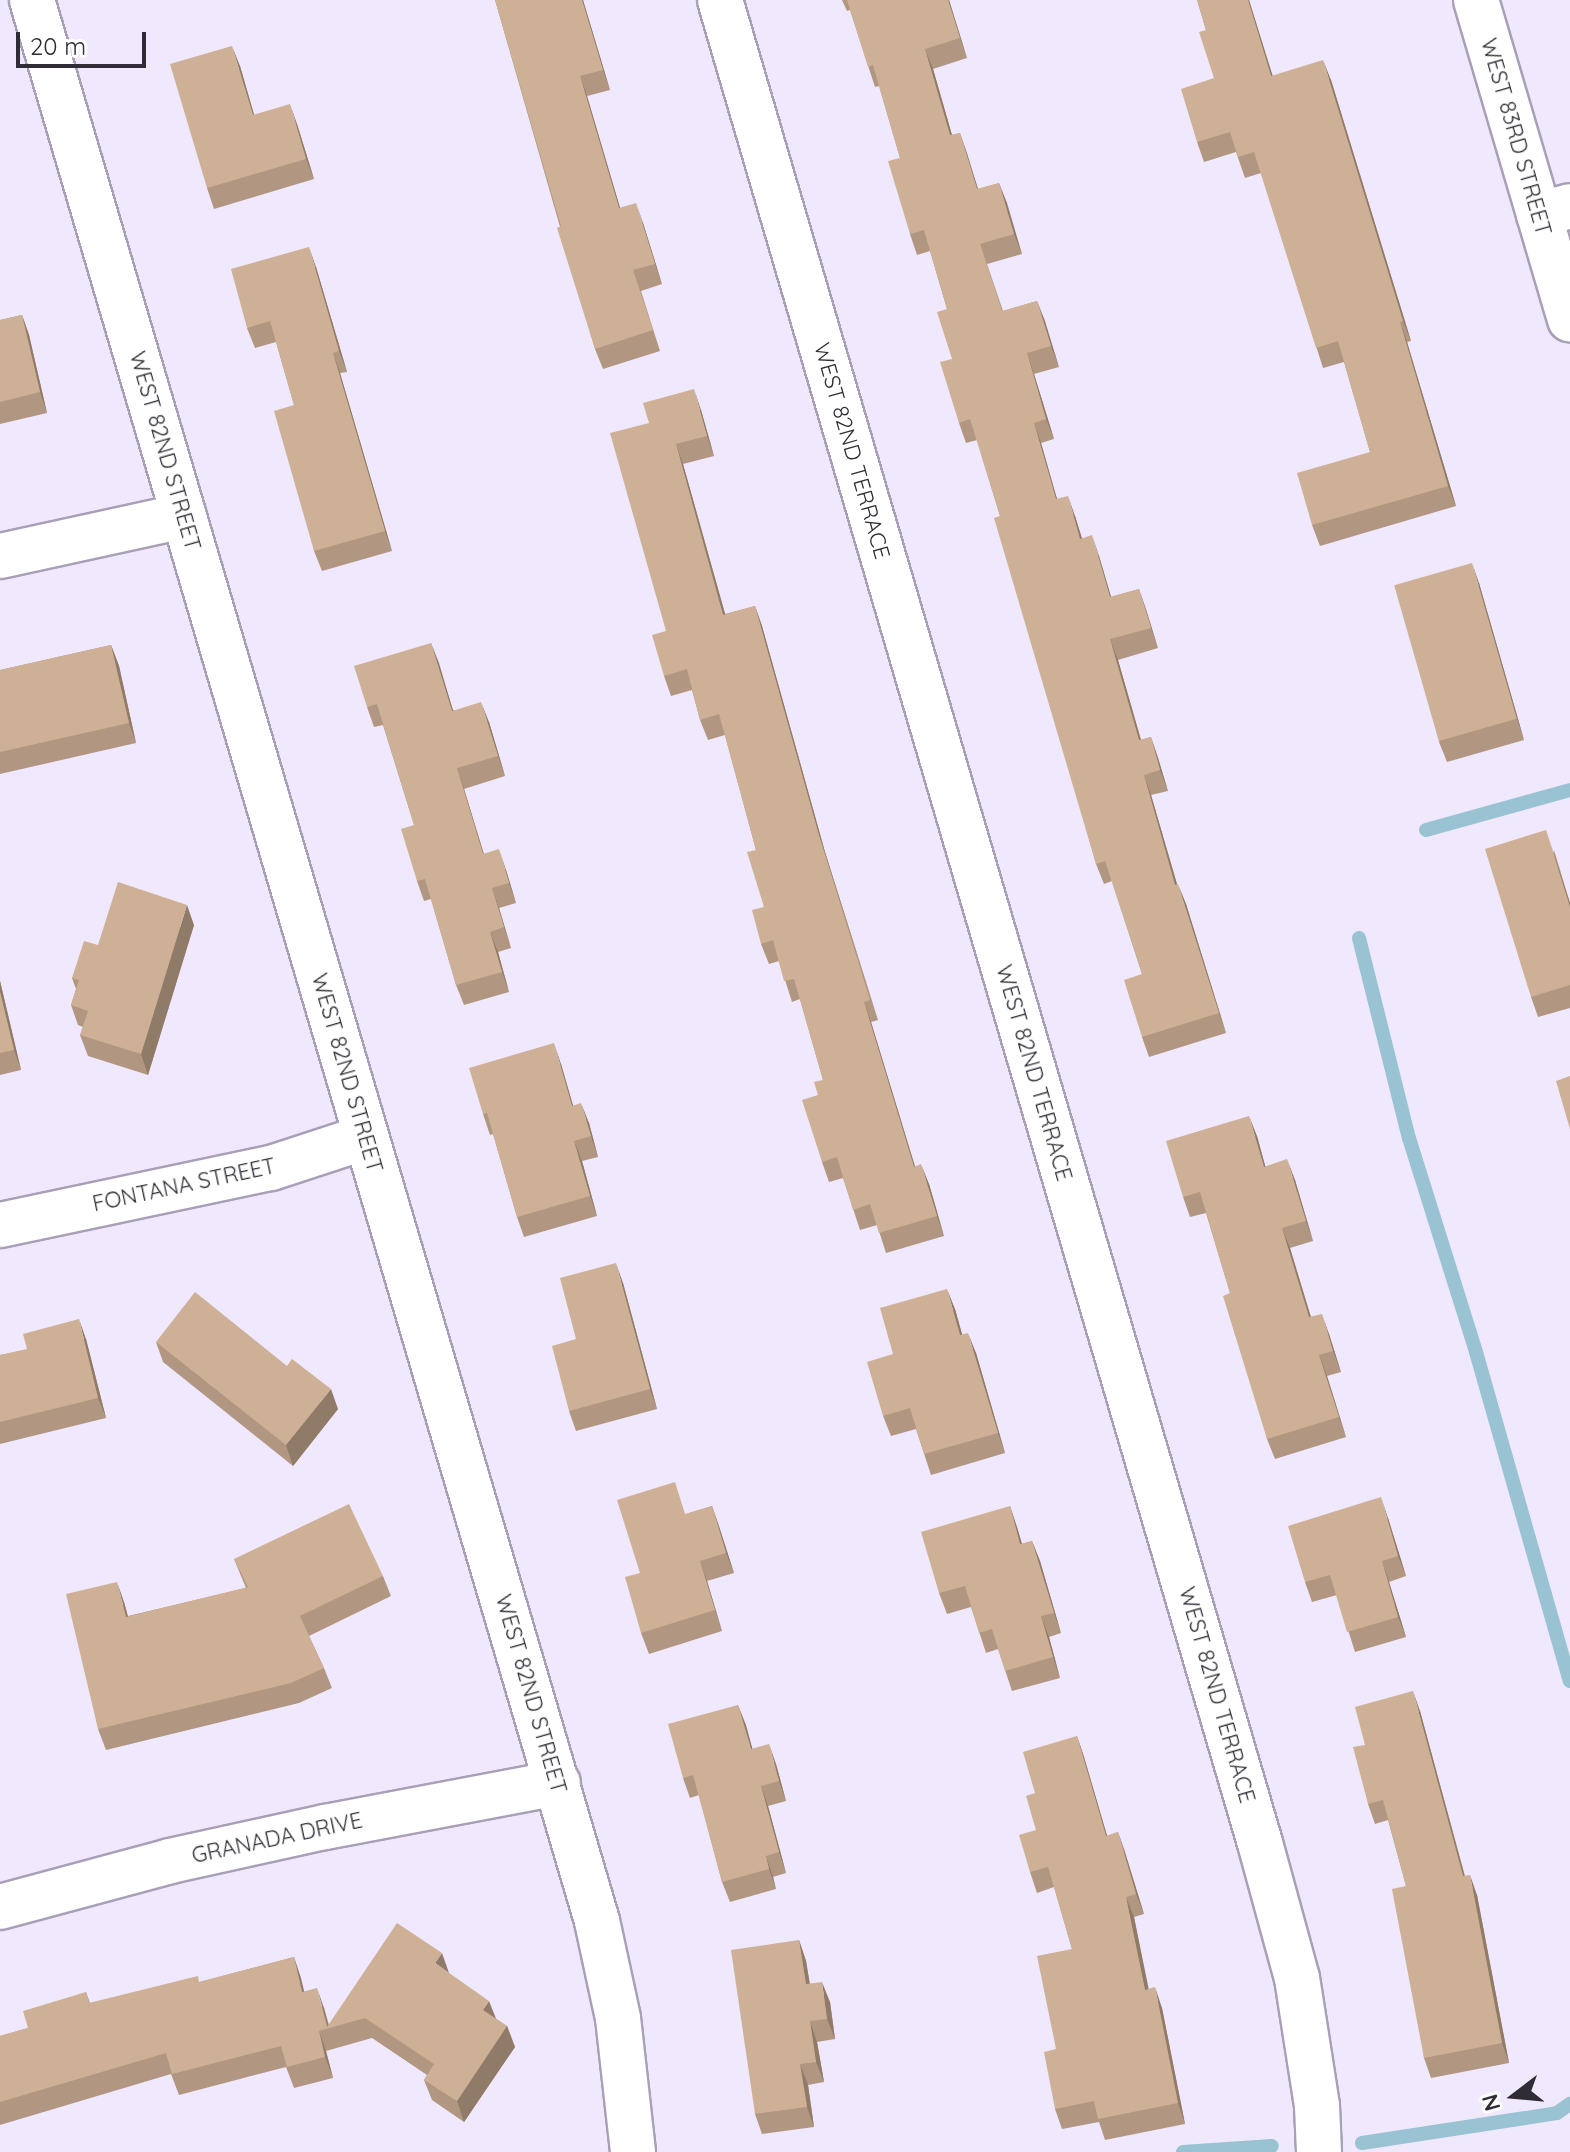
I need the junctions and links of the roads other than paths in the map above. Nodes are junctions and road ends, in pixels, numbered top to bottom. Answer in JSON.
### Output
{"nodes":[{"id":1,"x":32,"y":0,"type":"edge"},
{"id":2,"x":720,"y":0,"type":"edge"},
{"id":3,"x":1476,"y":0,"type":"edge"},
{"id":4,"x":1554,"y":211,"type":"edge"},
{"id":5,"x":1570,"y":319,"type":"edge"},
{"id":6,"x":184,"y":516,"type":"junction"},
{"id":7,"x":0,"y":556,"type":"edge"},
{"id":8,"x":366,"y":1137,"type":"junction"},
{"id":9,"x":0,"y":1225,"type":"edge"},
{"id":10,"x":558,"y":1783,"type":"junction"},
{"id":11,"x":0,"y":1907,"type":"edge"},
{"id":12,"x":633,"y":2152,"type":"edge"},
{"id":13,"x":1319,"y":2152,"type":"edge"}],
"edges":[{"from":1,"to":6,"type":"street","name":"WEST 82ND STREET"},
{"from":2,"to":13,"type":"street","name":"WEST 82ND TERRACE"},
{"from":3,"to":4,"type":"street","name":"WEST 83RD STREET"},
{"from":4,"to":5,"type":"street","name":"WEST 83RD STREET"},
{"from":6,"to":7,"type":"street"},
{"from":6,"to":8,"type":"street","name":"WEST 82ND STREET"},
{"from":8,"to":9,"type":"street","name":"FONTANA STREET"},
{"from":8,"to":10,"type":"street","name":"WEST 82ND STREET"},
{"from":10,"to":11,"type":"street","name":"GRANADA DRIVE"},
{"from":10,"to":12,"type":"street","name":"WEST 82ND STREET"}]}
